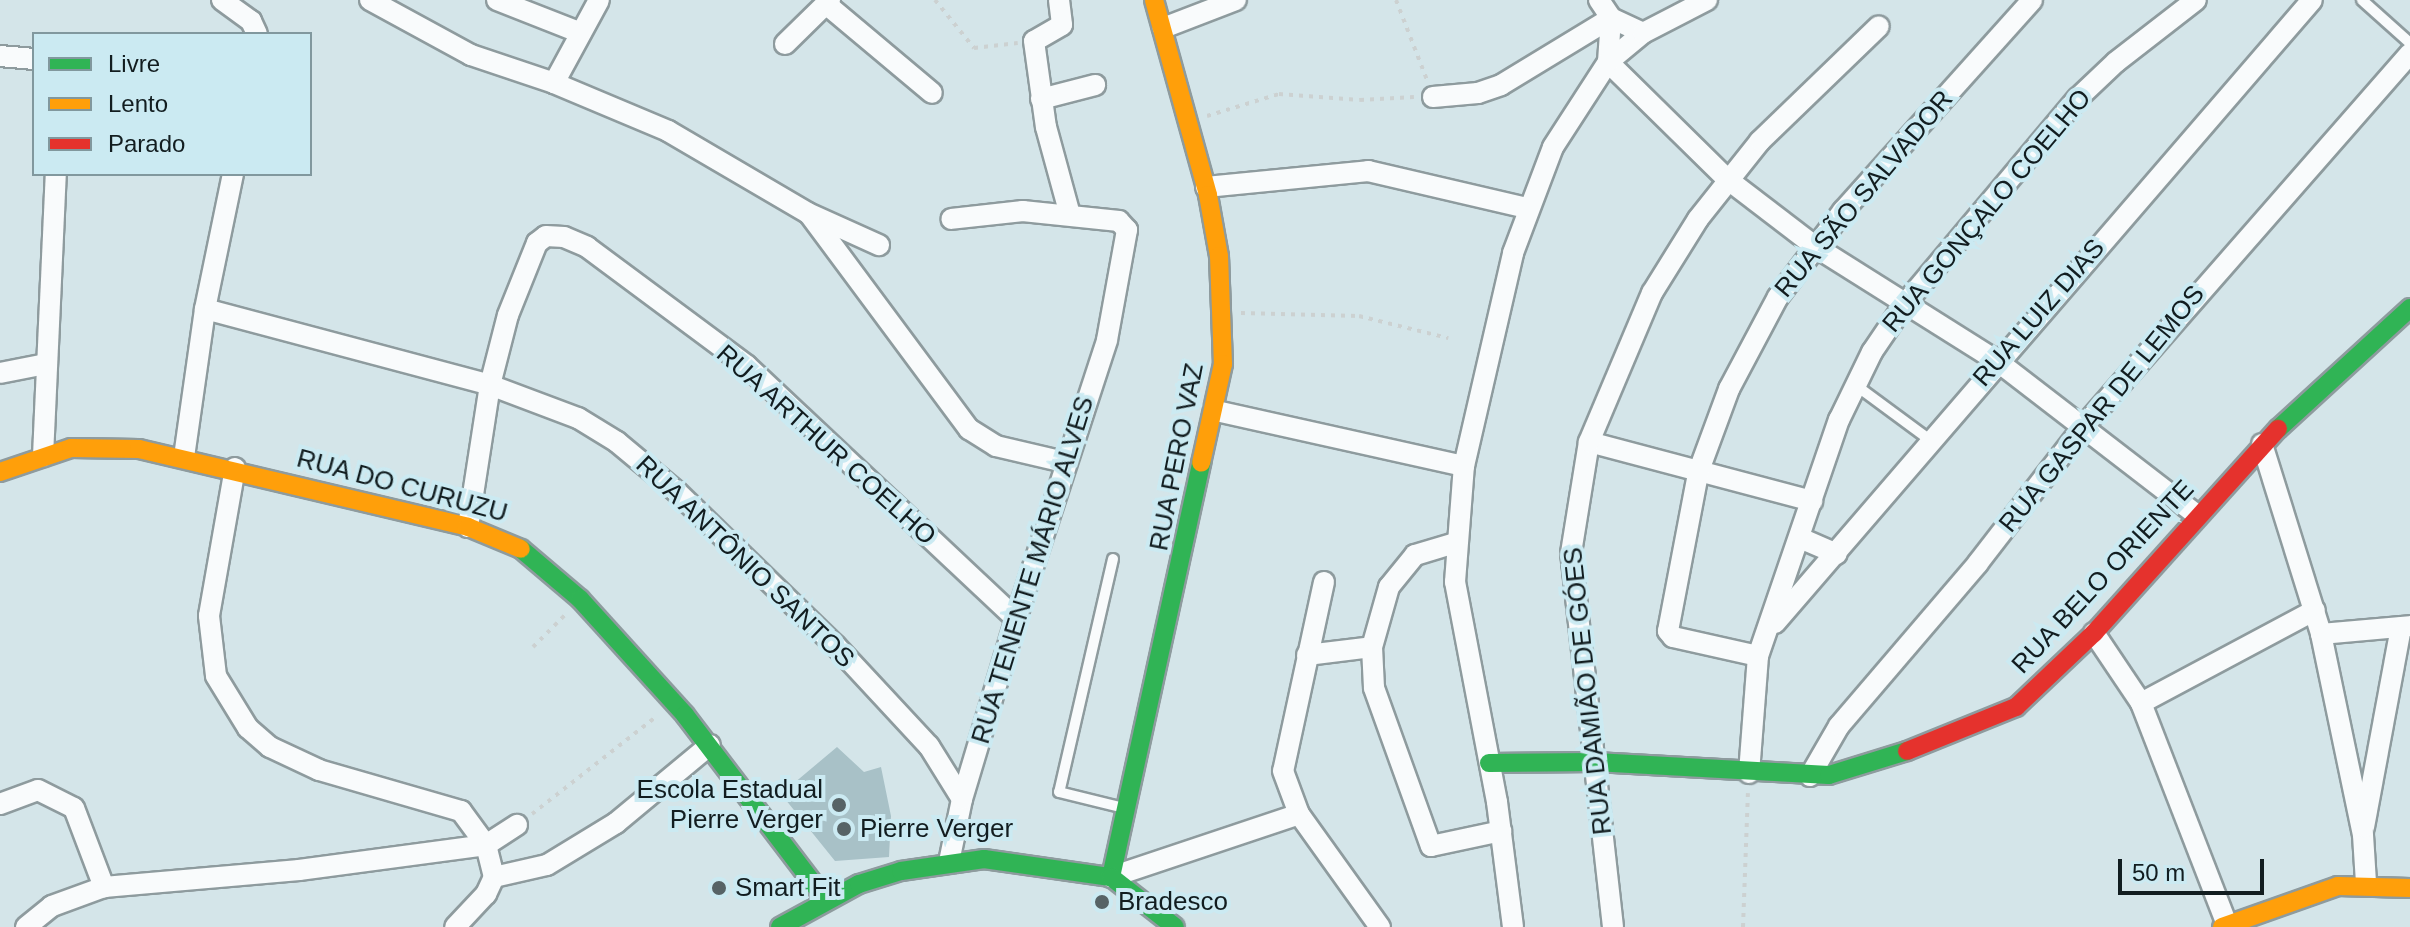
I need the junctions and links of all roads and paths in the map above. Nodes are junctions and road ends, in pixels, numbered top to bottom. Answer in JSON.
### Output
{"nodes":[{"id":1,"x":222,"y":0,"type":"edge"},
{"id":2,"x":370,"y":0,"type":"edge"},
{"id":3,"x":497,"y":0,"type":"edge"},
{"id":4,"x":599,"y":0,"type":"edge"},
{"id":5,"x":935,"y":0,"type":"edge"},
{"id":6,"x":1059,"y":0,"type":"edge"},
{"id":7,"x":1154,"y":0,"type":"edge"},
{"id":8,"x":1236,"y":0,"type":"edge"},
{"id":9,"x":1396,"y":0,"type":"edge"},
{"id":10,"x":1599,"y":0,"type":"edge"},
{"id":11,"x":1707,"y":0,"type":"edge"},
{"id":12,"x":2032,"y":0,"type":"edge"},
{"id":13,"x":2196,"y":0,"type":"edge"},
{"id":14,"x":2312,"y":0,"type":"edge"},
{"id":15,"x":2362,"y":0,"type":"edge"},
{"id":16,"x":828,"y":2,"type":"edge"},
{"id":17,"x":1611,"y":18,"type":"junction"},
{"id":18,"x":1879,"y":26,"type":"dead end"},
{"id":19,"x":1163,"y":28,"type":"junction"},
{"id":20,"x":256,"y":32,"type":"edge"},
{"id":21,"x":581,"y":33,"type":"junction"},
{"id":22,"x":1643,"y":33,"type":"junction"},
{"id":23,"x":1034,"y":41,"type":"junction"},
{"id":24,"x":2410,"y":43,"type":"edge"},
{"id":25,"x":785,"y":44,"type":"dead end"},
{"id":26,"x":2410,"y":54,"type":"edge"},
{"id":27,"x":0,"y":56,"type":"edge"},
{"id":28,"x":32,"y":59,"type":"edge"},
{"id":29,"x":1608,"y":62,"type":"junction"},
{"id":30,"x":554,"y":83,"type":"junction"},
{"id":31,"x":1095,"y":85,"type":"dead end"},
{"id":32,"x":932,"y":93,"type":"dead end"},
{"id":33,"x":1433,"y":97,"type":"junction"},
{"id":34,"x":1041,"y":99,"type":"junction"},
{"id":35,"x":1188,"y":121,"type":"junction"},
{"id":36,"x":56,"y":176,"type":"edge"},
{"id":37,"x":233,"y":176,"type":"edge"},
{"id":38,"x":1727,"y":179,"type":"junction"},
{"id":39,"x":1206,"y":187,"type":"junction"},
{"id":40,"x":1527,"y":208,"type":"junction"},
{"id":41,"x":808,"y":213,"type":"junction"},
{"id":42,"x":1070,"y":215,"type":"junction"},
{"id":43,"x":951,"y":219,"type":"dead end"},
{"id":44,"x":879,"y":245,"type":"dead end"},
{"id":45,"x":1816,"y":247,"type":"junction"},
{"id":46,"x":1904,"y":305,"type":"junction"},
{"id":47,"x":2410,"y":308,"type":"edge"},
{"id":48,"x":205,"y":309,"type":"junction"},
{"id":49,"x":1245,"y":313,"type":"dead end"},
{"id":50,"x":1448,"y":338,"type":"dead end"},
{"id":51,"x":1997,"y":361,"type":"junction"},
{"id":52,"x":46,"y":364,"type":"junction"},
{"id":53,"x":0,"y":373,"type":"edge"},
{"id":54,"x":1854,"y":384,"type":"junction"},
{"id":55,"x":490,"y":385,"type":"junction"},
{"id":56,"x":1216,"y":411,"type":"junction"},
{"id":57,"x":2083,"y":427,"type":"junction"},
{"id":58,"x":1930,"y":440,"type":"junction"},
{"id":59,"x":1589,"y":442,"type":"junction"},
{"id":60,"x":2262,"y":444,"type":"junction"},
{"id":61,"x":43,"y":456,"type":"junction"},
{"id":62,"x":184,"y":457,"type":"junction"},
{"id":63,"x":1064,"y":462,"type":"junction"},
{"id":64,"x":1464,"y":466,"type":"junction"},
{"id":65,"x":235,"y":468,"type":"junction"},
{"id":66,"x":0,"y":472,"type":"edge"},
{"id":67,"x":1698,"y":473,"type":"junction"},
{"id":68,"x":1812,"y":501,"type":"junction"},
{"id":69,"x":2197,"y":515,"type":"junction"},
{"id":70,"x":468,"y":527,"type":"junction"},
{"id":71,"x":1800,"y":538,"type":"junction"},
{"id":72,"x":1455,"y":543,"type":"junction"},
{"id":73,"x":1837,"y":554,"type":"junction"},
{"id":74,"x":1113,"y":559,"type":"dead end"},
{"id":75,"x":1324,"y":582,"type":"dead end"},
{"id":76,"x":572,"y":608,"type":"dead end"},
{"id":77,"x":2315,"y":610,"type":"junction"},
{"id":78,"x":1016,"y":619,"type":"junction"},
{"id":79,"x":2406,"y":627,"type":"edge"},
{"id":80,"x":1770,"y":629,"type":"junction"},
{"id":81,"x":2094,"y":633,"type":"junction"},
{"id":82,"x":2321,"y":634,"type":"junction"},
{"id":83,"x":533,"y":647,"type":"dead end"},
{"id":84,"x":1372,"y":647,"type":"junction"},
{"id":85,"x":1307,"y":655,"type":"junction"},
{"id":86,"x":1758,"y":656,"type":"junction"},
{"id":87,"x":674,"y":703,"type":"junction"},
{"id":88,"x":2141,"y":703,"type":"junction"},
{"id":89,"x":710,"y":745,"type":"junction"},
{"id":90,"x":1595,"y":762,"type":"junction"},
{"id":91,"x":1489,"y":763,"type":"junction"},
{"id":92,"x":1749,"y":773,"type":"junction"},
{"id":93,"x":1810,"y":776,"type":"junction"},
{"id":94,"x":962,"y":799,"type":"junction"},
{"id":95,"x":0,"y":804,"type":"edge"},
{"id":96,"x":1126,"y":808,"type":"junction"},
{"id":97,"x":1299,"y":814,"type":"junction"},
{"id":98,"x":517,"y":825,"type":"joint"},
{"id":99,"x":1501,"y":831,"type":"junction"},
{"id":100,"x":2363,"y":835,"type":"junction"},
{"id":101,"x":486,"y":845,"type":"junction"},
{"id":102,"x":949,"y":862,"type":"junction"},
{"id":103,"x":502,"y":873,"type":"junction"},
{"id":104,"x":1111,"y":877,"type":"junction"},
{"id":105,"x":2366,"y":883,"type":"junction"},
{"id":106,"x":104,"y":887,"type":"junction"},
{"id":107,"x":2410,"y":888,"type":"edge"},
{"id":108,"x":826,"y":900,"type":"junction"},
{"id":109,"x":2225,"y":926,"type":"edge"},
{"id":110,"x":26,"y":927,"type":"edge"},
{"id":111,"x":455,"y":927,"type":"edge"},
{"id":112,"x":780,"y":927,"type":"edge"},
{"id":113,"x":1175,"y":927,"type":"edge"},
{"id":114,"x":1380,"y":927,"type":"edge"},
{"id":115,"x":1513,"y":927,"type":"edge"},
{"id":116,"x":1613,"y":927,"type":"edge"},
{"id":117,"x":1743,"y":927,"type":"edge"}],
"edges":[{"from":1,"to":20,"type":"street"},
{"from":2,"to":30,"type":"street"},
{"from":3,"to":21,"type":"street"},
{"from":4,"to":21,"type":"street"},
{"from":5,"to":23,"type":"path"},
{"from":6,"to":23,"type":"street"},
{"from":7,"to":19,"type":"street","name":"RUA PERO VAZ"},
{"from":8,"to":19,"type":"street"},
{"from":9,"to":33,"type":"path"},
{"from":10,"to":17,"type":"street"},
{"from":11,"to":22,"type":"street"},
{"from":12,"to":45,"type":"street","name":"RUA SÃO SALVADOR"},
{"from":13,"to":46,"type":"street","name":"RUA GONÇALO COELHO"},
{"from":14,"to":51,"type":"street","name":"RUA LUIZ DIAS"},
{"from":15,"to":24,"type":"lane"},
{"from":16,"to":25,"type":"street"},
{"from":16,"to":32,"type":"street"},
{"from":17,"to":22,"type":"street"},
{"from":17,"to":29,"type":"street"},
{"from":17,"to":33,"type":"street"},
{"from":18,"to":38,"type":"street","name":"RUA DAMIÃO DE GÓES"},
{"from":19,"to":35,"type":"street","name":"RUA PERO VAZ"},
{"from":21,"to":30,"type":"street"},
{"from":22,"to":29,"type":"street"},
{"from":23,"to":34,"type":"street"},
{"from":26,"to":57,"type":"street","name":"RUA GASPAR DE LEMOS"},
{"from":27,"to":28,"type":"street"},
{"from":29,"to":38,"type":"street"},
{"from":29,"to":40,"type":"street"},
{"from":30,"to":41,"type":"street"},
{"from":31,"to":34,"type":"street"},
{"from":33,"to":35,"type":"path"},
{"from":34,"to":42,"type":"street"},
{"from":35,"to":39,"type":"street","name":"RUA PERO VAZ"},
{"from":36,"to":52,"type":"street"},
{"from":37,"to":48,"type":"street"},
{"from":38,"to":45,"type":"street"},
{"from":38,"to":59,"type":"street","name":"RUA DAMIÃO DE GÓES"},
{"from":39,"to":40,"type":"street"},
{"from":39,"to":56,"type":"street","name":"RUA PERO VAZ"},
{"from":40,"to":64,"type":"street"},
{"from":41,"to":44,"type":"street"},
{"from":41,"to":63,"type":"street"},
{"from":42,"to":43,"type":"street"},
{"from":42,"to":63,"type":"street","name":"RUA TENENTE MÁRIO ALVES"},
{"from":45,"to":46,"type":"street"},
{"from":45,"to":67,"type":"street","name":"RUA SÃO SALVADOR"},
{"from":46,"to":51,"type":"street"},
{"from":46,"to":54,"type":"street","name":"RUA GONÇALO COELHO"},
{"from":47,"to":60,"type":"street","name":"RUA BELO ORIENTE"},
{"from":48,"to":55,"type":"street","name":"RUA ANTÔNIO SANTOS"},
{"from":48,"to":62,"type":"street"},
{"from":49,"to":50,"type":"path"},
{"from":51,"to":57,"type":"street"},
{"from":51,"to":58,"type":"street","name":"RUA LUIZ DIAS"},
{"from":52,"to":53,"type":"street"},
{"from":52,"to":61,"type":"street"},
{"from":54,"to":58,"type":"lane"},
{"from":54,"to":68,"type":"street","name":"RUA GONÇALO COELHO"},
{"from":55,"to":70,"type":"street"},
{"from":55,"to":78,"type":"street","name":"RUA ARTHUR COELHO"},
{"from":55,"to":94,"type":"street","name":"RUA ANTÔNIO SANTOS"},
{"from":56,"to":64,"type":"street"},
{"from":56,"to":96,"type":"street","name":"RUA PERO VAZ"},
{"from":57,"to":69,"type":"street"},
{"from":57,"to":93,"type":"street","name":"RUA GASPAR DE LEMOS"},
{"from":58,"to":73,"type":"street","name":"RUA LUIZ DIAS"},
{"from":59,"to":67,"type":"street"},
{"from":59,"to":90,"type":"street","name":"RUA DAMIÃO DE GÓES"},
{"from":60,"to":69,"type":"street","name":"RUA BELO ORIENTE"},
{"from":60,"to":77,"type":"street"},
{"from":61,"to":62,"type":"street","name":"RUA DO CURUZU"},
{"from":61,"to":66,"type":"street","name":"RUA DO CURUZU"},
{"from":62,"to":65,"type":"street","name":"RUA DO CURUZU"},
{"from":63,"to":78,"type":"street","name":"RUA TENENTE MÁRIO ALVES"},
{"from":64,"to":72,"type":"street"},
{"from":65,"to":70,"type":"street","name":"RUA DO CURUZU"},
{"from":65,"to":101,"type":"street"},
{"from":67,"to":68,"type":"street"},
{"from":67,"to":86,"type":"street","name":"RUA SÃO SALVADOR"},
{"from":68,"to":71,"type":"street","name":"RUA GONÇALO COELHO"},
{"from":69,"to":81,"type":"street","name":"RUA BELO ORIENTE"},
{"from":70,"to":87,"type":"street","name":"RUA DO CURUZU"},
{"from":71,"to":73,"type":"street"},
{"from":71,"to":80,"type":"street","name":"RUA GONÇALO COELHO"},
{"from":72,"to":84,"type":"street"},
{"from":72,"to":91,"type":"street"},
{"from":73,"to":80,"type":"street","name":"RUA LUIZ DIAS"},
{"from":74,"to":96,"type":"lane"},
{"from":75,"to":85,"type":"street"},
{"from":76,"to":83,"type":"path"},
{"from":77,"to":82,"type":"street"},
{"from":77,"to":88,"type":"street"},
{"from":78,"to":94,"type":"street","name":"RUA TENENTE MÁRIO ALVES"},
{"from":79,"to":82,"type":"street"},
{"from":79,"to":100,"type":"street"},
{"from":80,"to":86,"type":"street","name":"RUA GONÇALO COELHO"},
{"from":81,"to":88,"type":"street"},
{"from":81,"to":93,"type":"street","name":"RUA BELO ORIENTE"},
{"from":82,"to":100,"type":"street"},
{"from":84,"to":85,"type":"street"},
{"from":84,"to":99,"type":"street"},
{"from":85,"to":97,"type":"street"},
{"from":86,"to":92,"type":"street","name":"RUA GONÇALO COELHO"},
{"from":87,"to":89,"type":"street","name":"RUA DO CURUZU"},
{"from":87,"to":98,"type":"path"},
{"from":88,"to":109,"type":"street"},
{"from":89,"to":103,"type":"street"},
{"from":89,"to":108,"type":"street","name":"RUA DO CURUZU"},
{"from":90,"to":91,"type":"street","name":"RUA BELO ORIENTE"},
{"from":90,"to":92,"type":"street","name":"RUA BELO ORIENTE"},
{"from":90,"to":116,"type":"street","name":"RUA DAMIÃO DE GÓES"},
{"from":91,"to":99,"type":"street"},
{"from":92,"to":93,"type":"street","name":"RUA BELO ORIENTE"},
{"from":92,"to":117,"type":"path"},
{"from":94,"to":102,"type":"street","name":"RUA TENENTE MÁRIO ALVES"},
{"from":95,"to":106,"type":"street"},
{"from":96,"to":104,"type":"street","name":"RUA PERO VAZ"},
{"from":97,"to":104,"type":"street"},
{"from":97,"to":114,"type":"street"},
{"from":98,"to":101,"type":"street"},
{"from":99,"to":115,"type":"street"},
{"from":100,"to":105,"type":"street"},
{"from":101,"to":103,"type":"street"},
{"from":101,"to":106,"type":"street"},
{"from":102,"to":104,"type":"street"},
{"from":102,"to":108,"type":"street"},
{"from":103,"to":111,"type":"street"},
{"from":104,"to":113,"type":"street"},
{"from":105,"to":107,"type":"street"},
{"from":105,"to":109,"type":"street"},
{"from":106,"to":110,"type":"street"},
{"from":108,"to":112,"type":"street"}]}
